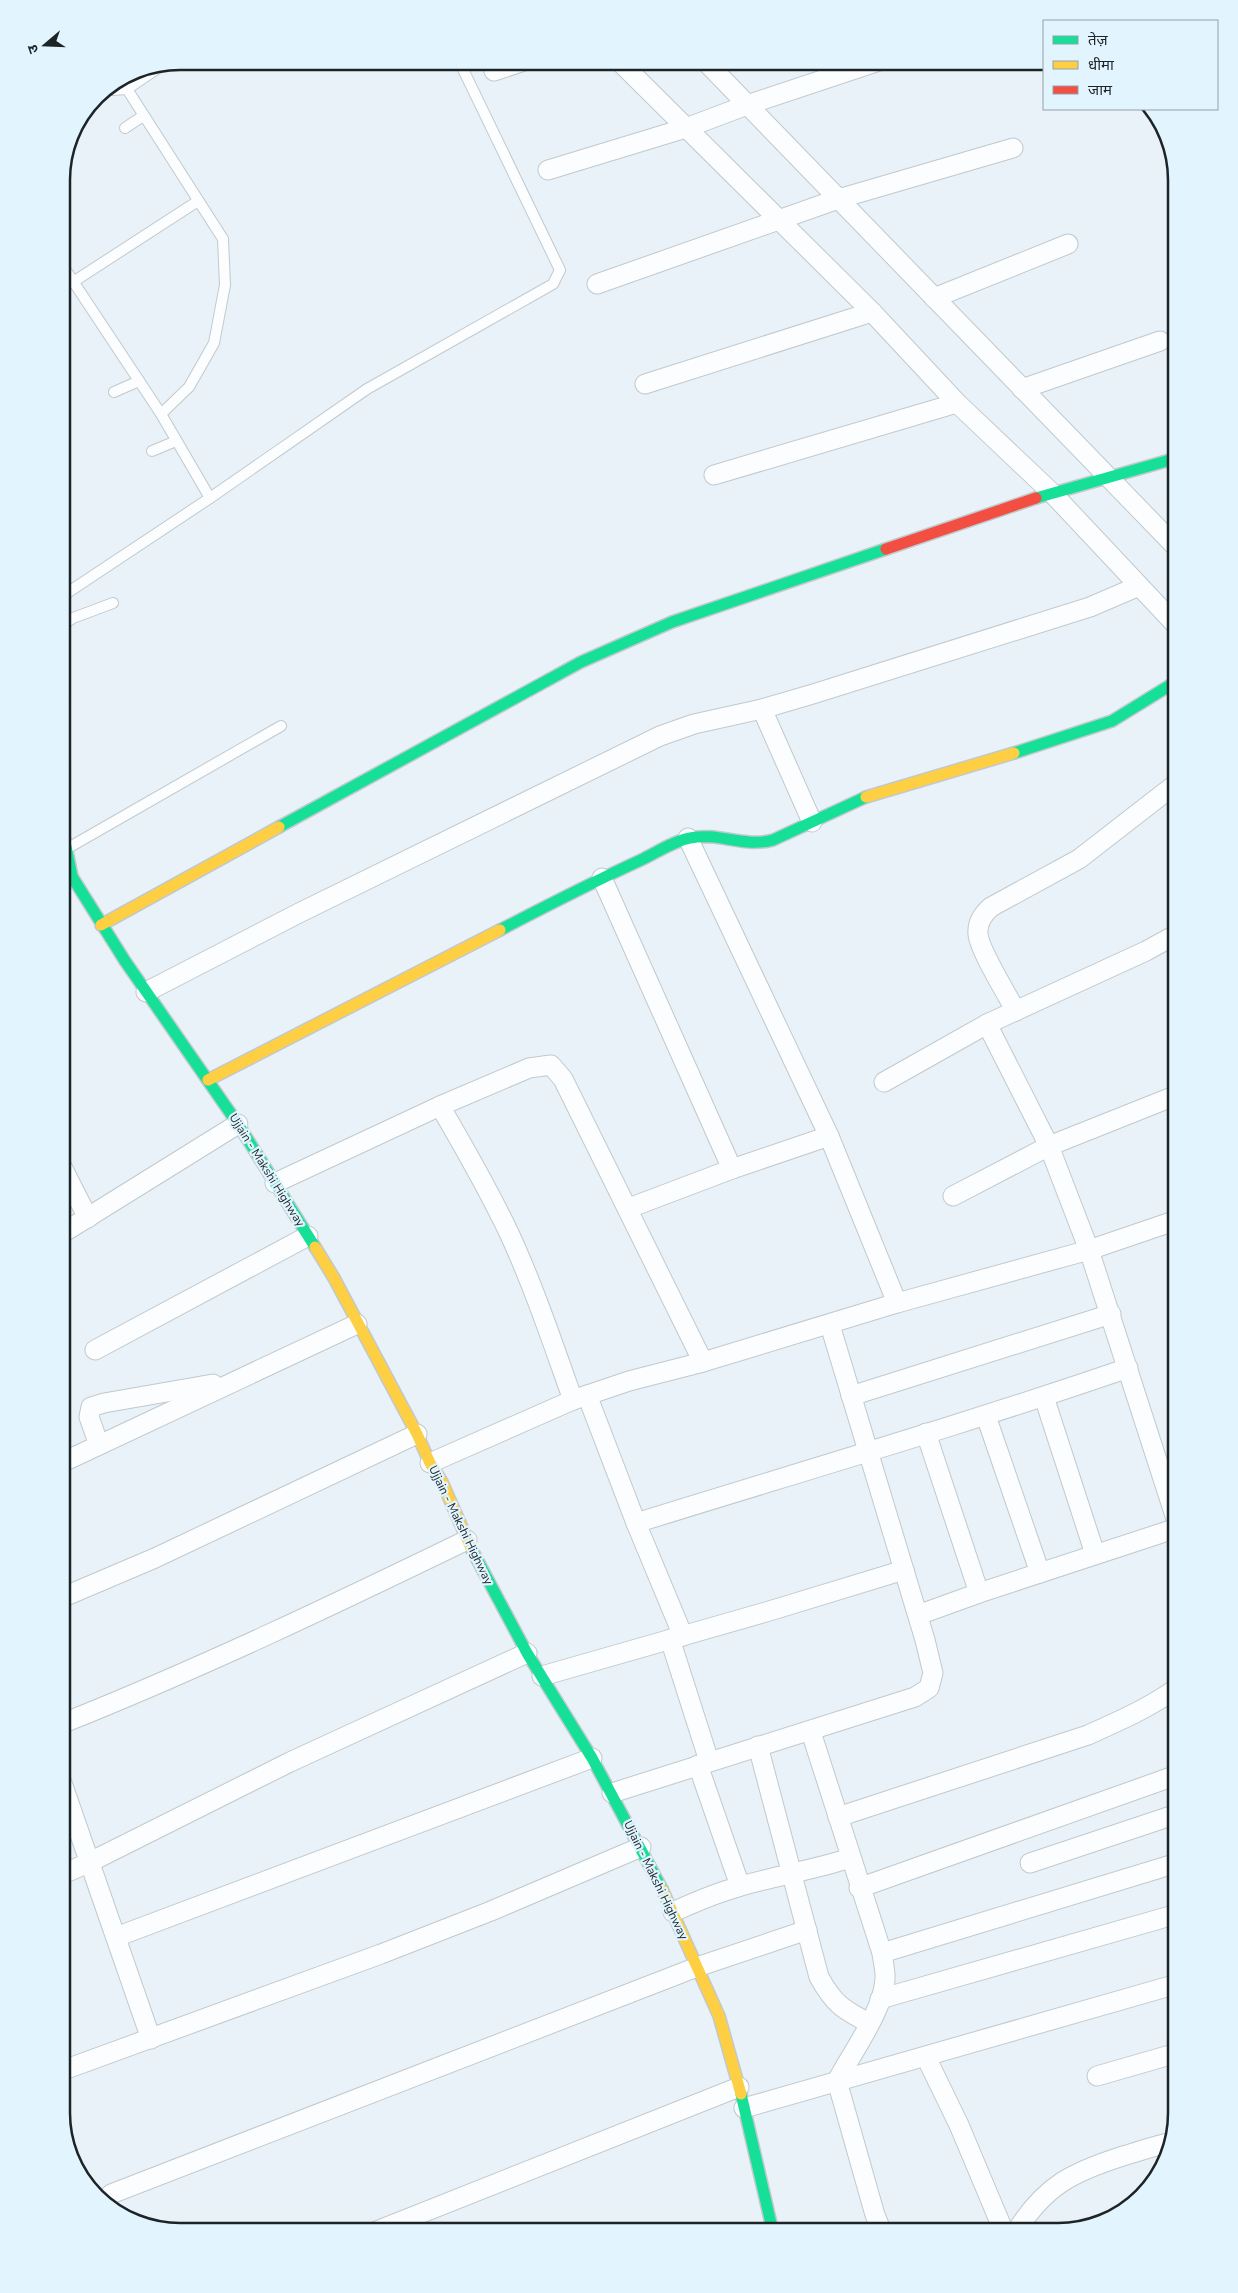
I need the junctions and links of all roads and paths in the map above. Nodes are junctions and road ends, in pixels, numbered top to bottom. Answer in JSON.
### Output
{"nodes":[{"id":1,"x":462,"y":70,"type":"edge"},
{"id":2,"x":497,"y":70,"type":"edge"},
{"id":3,"x":628,"y":70,"type":"edge"},
{"id":4,"x":714,"y":70,"type":"edge"},
{"id":5,"x":828,"y":70,"type":"edge"},
{"id":6,"x":494,"y":71,"type":"dead end"},
{"id":7,"x":147,"y":75,"type":"edge"},
{"id":8,"x":127,"y":89,"type":"junction"},
{"id":9,"x":118,"y":90,"type":"edge"},
{"id":10,"x":747,"y":105,"type":"junction"},
{"id":11,"x":144,"y":116,"type":"junction"},
{"id":12,"x":125,"y":128,"type":"dead end"},
{"id":13,"x":686,"y":128,"type":"junction"},
{"id":14,"x":1013,"y":148,"type":"dead end"},
{"id":15,"x":548,"y":170,"type":"dead end"},
{"id":16,"x":838,"y":199,"type":"junction"},
{"id":17,"x":198,"y":201,"type":"junction"},
{"id":18,"x":779,"y":221,"type":"junction"},
{"id":19,"x":1068,"y":244,"type":"dead end"},
{"id":20,"x":70,"y":277,"type":"edge"},
{"id":21,"x":73,"y":282,"type":"junction"},
{"id":22,"x":597,"y":284,"type":"dead end"},
{"id":23,"x":934,"y":298,"type":"junction"},
{"id":24,"x":872,"y":312,"type":"junction"},
{"id":25,"x":1160,"y":341,"type":"dead end"},
{"id":26,"x":138,"y":381,"type":"junction"},
{"id":27,"x":645,"y":384,"type":"dead end"},
{"id":28,"x":1022,"y":389,"type":"junction"},
{"id":29,"x":114,"y":392,"type":"dead end"},
{"id":30,"x":957,"y":403,"type":"junction"},
{"id":31,"x":160,"y":414,"type":"junction"},
{"id":32,"x":176,"y":441,"type":"junction"},
{"id":33,"x":152,"y":451,"type":"dead end"},
{"id":34,"x":1168,"y":460,"type":"edge"},
{"id":35,"x":714,"y":475,"type":"dead end"},
{"id":36,"x":1107,"y":476,"type":"junction"},
{"id":37,"x":1052,"y":492,"type":"junction"},
{"id":38,"x":210,"y":498,"type":"junction"},
{"id":39,"x":1168,"y":539,"type":"edge"},
{"id":40,"x":1139,"y":586,"type":"junction"},
{"id":41,"x":70,"y":591,"type":"edge"},
{"id":42,"x":113,"y":603,"type":"dead end"},
{"id":43,"x":1168,"y":617,"type":"edge"},
{"id":44,"x":70,"y":620,"type":"edge"},
{"id":45,"x":1168,"y":687,"type":"edge"},
{"id":46,"x":762,"y":709,"type":"junction"},
{"id":47,"x":280,"y":726,"type":"dead end"},
{"id":48,"x":1168,"y":790,"type":"edge"},
{"id":49,"x":812,"y":822,"type":"junction"},
{"id":50,"x":688,"y":838,"type":"junction"},
{"id":51,"x":70,"y":850,"type":"edge"},
{"id":52,"x":602,"y":878,"type":"junction"},
{"id":53,"x":70,"y":886,"type":"edge"},
{"id":54,"x":91,"y":906,"type":"joint"},
{"id":55,"x":102,"y":925,"type":"junction"},
{"id":56,"x":1168,"y":939,"type":"edge"},
{"id":57,"x":146,"y":992,"type":"junction"},
{"id":58,"x":1016,"y":1011,"type":"junction"},
{"id":59,"x":987,"y":1024,"type":"junction"},
{"id":60,"x":208,"y":1080,"type":"junction"},
{"id":61,"x":884,"y":1082,"type":"dead end"},
{"id":62,"x":1168,"y":1099,"type":"edge"},
{"id":63,"x":440,"y":1106,"type":"junction"},
{"id":64,"x":238,"y":1124,"type":"junction"},
{"id":65,"x":829,"y":1136,"type":"junction"},
{"id":66,"x":1050,"y":1146,"type":"junction"},
{"id":67,"x":732,"y":1169,"type":"junction"},
{"id":68,"x":70,"y":1183,"type":"edge"},
{"id":69,"x":275,"y":1183,"type":"junction"},
{"id":70,"x":953,"y":1196,"type":"dead end"},
{"id":71,"x":628,"y":1208,"type":"junction"},
{"id":72,"x":88,"y":1218,"type":"junction"},
{"id":73,"x":1168,"y":1223,"type":"edge"},
{"id":74,"x":70,"y":1229,"type":"edge"},
{"id":75,"x":308,"y":1236,"type":"junction"},
{"id":76,"x":1089,"y":1250,"type":"junction"},
{"id":77,"x":897,"y":1304,"type":"junction"},
{"id":78,"x":1110,"y":1314,"type":"junction"},
{"id":79,"x":357,"y":1324,"type":"junction"},
{"id":80,"x":830,"y":1325,"type":"junction"},
{"id":81,"x":95,"y":1350,"type":"dead end"},
{"id":82,"x":703,"y":1362,"type":"junction"},
{"id":83,"x":1128,"y":1368,"type":"junction"},
{"id":84,"x":236,"y":1380,"type":"junction"},
{"id":85,"x":851,"y":1396,"type":"junction"},
{"id":86,"x":1044,"y":1397,"type":"junction"},
{"id":87,"x":580,"y":1398,"type":"junction"},
{"id":88,"x":986,"y":1416,"type":"junction"},
{"id":89,"x":926,"y":1433,"type":"junction"},
{"id":90,"x":417,"y":1434,"type":"junction"},
{"id":91,"x":100,"y":1445,"type":"junction"},
{"id":92,"x":868,"y":1451,"type":"junction"},
{"id":93,"x":70,"y":1460,"type":"edge"},
{"id":94,"x":430,"y":1463,"type":"junction"},
{"id":95,"x":1168,"y":1470,"type":"edge"},
{"id":96,"x":636,"y":1523,"type":"junction"},
{"id":97,"x":1168,"y":1531,"type":"edge"},
{"id":98,"x":467,"y":1540,"type":"junction"},
{"id":99,"x":1095,"y":1554,"type":"junction"},
{"id":100,"x":904,"y":1570,"type":"junction"},
{"id":101,"x":1040,"y":1573,"type":"junction"},
{"id":102,"x":979,"y":1593,"type":"junction"},
{"id":103,"x":70,"y":1594,"type":"edge"},
{"id":104,"x":918,"y":1615,"type":"junction"},
{"id":105,"x":677,"y":1637,"type":"junction"},
{"id":106,"x":527,"y":1653,"type":"junction"},
{"id":107,"x":542,"y":1676,"type":"junction"},
{"id":108,"x":1168,"y":1694,"type":"edge"},
{"id":109,"x":70,"y":1720,"type":"edge"},
{"id":110,"x":811,"y":1732,"type":"junction"},
{"id":111,"x":758,"y":1746,"type":"junction"},
{"id":112,"x":592,"y":1758,"type":"junction"},
{"id":113,"x":704,"y":1763,"type":"junction"},
{"id":114,"x":1168,"y":1778,"type":"edge"},
{"id":115,"x":612,"y":1793,"type":"junction"},
{"id":116,"x":70,"y":1808,"type":"edge"},
{"id":117,"x":1168,"y":1817,"type":"edge"},
{"id":118,"x":838,"y":1818,"type":"junction"},
{"id":119,"x":641,"y":1847,"type":"junction"},
{"id":120,"x":850,"y":1858,"type":"junction"},
{"id":121,"x":90,"y":1862,"type":"junction"},
{"id":122,"x":1030,"y":1863,"type":"dead end"},
{"id":123,"x":1168,"y":1866,"type":"edge"},
{"id":124,"x":70,"y":1871,"type":"edge"},
{"id":125,"x":792,"y":1875,"type":"junction"},
{"id":126,"x":740,"y":1886,"type":"junction"},
{"id":127,"x":859,"y":1888,"type":"junction"},
{"id":128,"x":673,"y":1912,"type":"junction"},
{"id":129,"x":1168,"y":1917,"type":"edge"},
{"id":130,"x":807,"y":1930,"type":"junction"},
{"id":131,"x":116,"y":1937,"type":"junction"},
{"id":132,"x":882,"y":1953,"type":"junction"},
{"id":133,"x":697,"y":1966,"type":"junction"},
{"id":134,"x":1168,"y":1987,"type":"edge"},
{"id":135,"x":880,"y":1999,"type":"junction"},
{"id":136,"x":869,"y":2023,"type":"junction"},
{"id":137,"x":151,"y":2039,"type":"junction"},
{"id":138,"x":1168,"y":2056,"type":"edge"},
{"id":139,"x":926,"y":2057,"type":"junction"},
{"id":140,"x":70,"y":2068,"type":"edge"},
{"id":141,"x":1097,"y":2076,"type":"dead end"},
{"id":142,"x":838,"y":2081,"type":"junction"},
{"id":143,"x":739,"y":2087,"type":"junction"},
{"id":144,"x":744,"y":2108,"type":"junction"},
{"id":145,"x":1163,"y":2145,"type":"edge"},
{"id":146,"x":111,"y":2194,"type":"dead end"},
{"id":147,"x":397,"y":2223,"type":"edge"},
{"id":148,"x":771,"y":2223,"type":"edge"},
{"id":149,"x":878,"y":2223,"type":"edge"},
{"id":150,"x":1000,"y":2223,"type":"edge"},
{"id":151,"x":1021,"y":2223,"type":"edge"}],
"edges":[{"from":1,"to":38,"type":"lane"},
{"from":2,"to":6,"type":"street"},
{"from":3,"to":13,"type":"street"},
{"from":4,"to":10,"type":"street"},
{"from":5,"to":10,"type":"street"},
{"from":7,"to":8,"type":"lane"},
{"from":8,"to":9,"type":"lane"},
{"from":8,"to":11,"type":"lane"},
{"from":10,"to":13,"type":"street"},
{"from":10,"to":16,"type":"street"},
{"from":11,"to":12,"type":"lane"},
{"from":11,"to":17,"type":"lane"},
{"from":13,"to":15,"type":"street"},
{"from":13,"to":18,"type":"street"},
{"from":14,"to":16,"type":"street"},
{"from":16,"to":18,"type":"street"},
{"from":16,"to":23,"type":"street"},
{"from":17,"to":21,"type":"lane"},
{"from":17,"to":31,"type":"lane"},
{"from":18,"to":22,"type":"street"},
{"from":18,"to":24,"type":"street"},
{"from":19,"to":23,"type":"street"},
{"from":20,"to":21,"type":"lane"},
{"from":21,"to":26,"type":"lane"},
{"from":23,"to":28,"type":"street"},
{"from":24,"to":27,"type":"street"},
{"from":24,"to":30,"type":"street"},
{"from":25,"to":28,"type":"street"},
{"from":26,"to":29,"type":"lane"},
{"from":26,"to":31,"type":"lane"},
{"from":28,"to":36,"type":"street"},
{"from":30,"to":35,"type":"street"},
{"from":30,"to":37,"type":"street"},
{"from":31,"to":32,"type":"lane"},
{"from":32,"to":33,"type":"lane"},
{"from":32,"to":38,"type":"lane"},
{"from":34,"to":36,"type":"street"},
{"from":36,"to":37,"type":"street"},
{"from":36,"to":39,"type":"street"},
{"from":37,"to":40,"type":"street"},
{"from":37,"to":55,"type":"street"},
{"from":38,"to":41,"type":"lane"},
{"from":40,"to":43,"type":"street"},
{"from":40,"to":46,"type":"street"},
{"from":42,"to":44,"type":"lane"},
{"from":45,"to":49,"type":"street"},
{"from":46,"to":49,"type":"street"},
{"from":46,"to":57,"type":"street"},
{"from":47,"to":51,"type":"lane"},
{"from":48,"to":58,"type":"street"},
{"from":49,"to":50,"type":"street"},
{"from":50,"to":52,"type":"street"},
{"from":50,"to":65,"type":"street"},
{"from":52,"to":60,"type":"street"},
{"from":52,"to":67,"type":"street"},
{"from":53,"to":54,"type":"street"},
{"from":54,"to":55,"type":"street","name":"Ujjain - Makshi Highway"},
{"from":55,"to":57,"type":"street","name":"Ujjain - Makshi Highway"},
{"from":56,"to":58,"type":"street"},
{"from":57,"to":60,"type":"street","name":"Ujjain - Makshi Highway"},
{"from":58,"to":59,"type":"street"},
{"from":59,"to":61,"type":"street"},
{"from":59,"to":66,"type":"street"},
{"from":60,"to":64,"type":"street","name":"Ujjain - Makshi Highway"},
{"from":62,"to":66,"type":"street"},
{"from":63,"to":69,"type":"street"},
{"from":63,"to":71,"type":"street"},
{"from":63,"to":87,"type":"street"},
{"from":64,"to":69,"type":"street","name":"Ujjain - Makshi Highway"},
{"from":64,"to":72,"type":"street"},
{"from":65,"to":67,"type":"street"},
{"from":65,"to":77,"type":"street"},
{"from":66,"to":70,"type":"street"},
{"from":66,"to":76,"type":"street"},
{"from":67,"to":71,"type":"street"},
{"from":68,"to":72,"type":"street"},
{"from":69,"to":75,"type":"street","name":"Ujjain - Makshi Highway"},
{"from":71,"to":82,"type":"street"},
{"from":72,"to":74,"type":"street"},
{"from":73,"to":76,"type":"street"},
{"from":75,"to":79,"type":"street","name":"Ujjain - Makshi Highway"},
{"from":75,"to":81,"type":"street"},
{"from":76,"to":77,"type":"street"},
{"from":76,"to":78,"type":"street"},
{"from":77,"to":80,"type":"street"},
{"from":78,"to":83,"type":"street"},
{"from":78,"to":85,"type":"street"},
{"from":79,"to":84,"type":"street"},
{"from":79,"to":90,"type":"street","name":"Ujjain - Makshi Highway"},
{"from":80,"to":82,"type":"street"},
{"from":80,"to":85,"type":"street"},
{"from":82,"to":87,"type":"street"},
{"from":83,"to":86,"type":"street"},
{"from":83,"to":95,"type":"street"},
{"from":84,"to":91,"type":"street"},
{"from":84,"to":91,"type":"street"},
{"from":85,"to":92,"type":"street"},
{"from":86,"to":88,"type":"street"},
{"from":86,"to":99,"type":"street"},
{"from":87,"to":94,"type":"street"},
{"from":87,"to":96,"type":"street"},
{"from":88,"to":89,"type":"street"},
{"from":88,"to":101,"type":"street"},
{"from":89,"to":92,"type":"street"},
{"from":89,"to":102,"type":"street"},
{"from":90,"to":94,"type":"street","name":"Ujjain - Makshi Highway"},
{"from":90,"to":103,"type":"street"},
{"from":91,"to":93,"type":"street"},
{"from":92,"to":96,"type":"street"},
{"from":92,"to":100,"type":"street"},
{"from":94,"to":98,"type":"street","name":"Ujjain - Makshi Highway"},
{"from":96,"to":105,"type":"street"},
{"from":97,"to":99,"type":"street"},
{"from":98,"to":106,"type":"street","name":"Ujjain - Makshi Highway"},
{"from":98,"to":109,"type":"street"},
{"from":99,"to":101,"type":"street"},
{"from":100,"to":104,"type":"street"},
{"from":100,"to":105,"type":"street"},
{"from":101,"to":102,"type":"street"},
{"from":102,"to":104,"type":"street"},
{"from":104,"to":110,"type":"street"},
{"from":105,"to":107,"type":"street"},
{"from":105,"to":113,"type":"street"},
{"from":106,"to":107,"type":"street","name":"Ujjain - Makshi Highway"},
{"from":106,"to":121,"type":"street"},
{"from":107,"to":112,"type":"street","name":"Ujjain - Makshi Highway"},
{"from":108,"to":118,"type":"street"},
{"from":110,"to":111,"type":"street"},
{"from":110,"to":118,"type":"street"},
{"from":111,"to":113,"type":"street"},
{"from":111,"to":125,"type":"street"},
{"from":112,"to":115,"type":"street","name":"Ujjain - Makshi Highway"},
{"from":112,"to":131,"type":"street"},
{"from":113,"to":115,"type":"street"},
{"from":113,"to":126,"type":"street"},
{"from":114,"to":127,"type":"street"},
{"from":115,"to":119,"type":"street","name":"Ujjain - Makshi Highway"},
{"from":116,"to":121,"type":"street"},
{"from":117,"to":122,"type":"street"},
{"from":118,"to":120,"type":"street"},
{"from":119,"to":128,"type":"street","name":"Ujjain - Makshi Highway"},
{"from":119,"to":137,"type":"street"},
{"from":120,"to":125,"type":"street"},
{"from":120,"to":127,"type":"street"},
{"from":121,"to":124,"type":"street"},
{"from":121,"to":131,"type":"street"},
{"from":123,"to":132,"type":"street"},
{"from":125,"to":126,"type":"street"},
{"from":125,"to":130,"type":"street"},
{"from":126,"to":128,"type":"street"},
{"from":127,"to":132,"type":"street"},
{"from":128,"to":133,"type":"street","name":"Ujjain - Makshi Highway"},
{"from":129,"to":135,"type":"street"},
{"from":130,"to":133,"type":"street"},
{"from":130,"to":136,"type":"street"},
{"from":131,"to":137,"type":"street"},
{"from":132,"to":135,"type":"street"},
{"from":133,"to":143,"type":"street","name":"Ujjain - Makshi Highway"},
{"from":133,"to":146,"type":"street"},
{"from":134,"to":139,"type":"street"},
{"from":135,"to":136,"type":"street"},
{"from":136,"to":142,"type":"street"},
{"from":137,"to":140,"type":"street"},
{"from":138,"to":141,"type":"street"},
{"from":139,"to":142,"type":"street"},
{"from":139,"to":150,"type":"street"},
{"from":142,"to":144,"type":"street"},
{"from":142,"to":149,"type":"street"},
{"from":143,"to":144,"type":"street","name":"Ujjain - Makshi Highway"},
{"from":143,"to":147,"type":"street"},
{"from":144,"to":148,"type":"street","name":"Ujjain - Makshi Highway"},
{"from":145,"to":151,"type":"street"}]}
